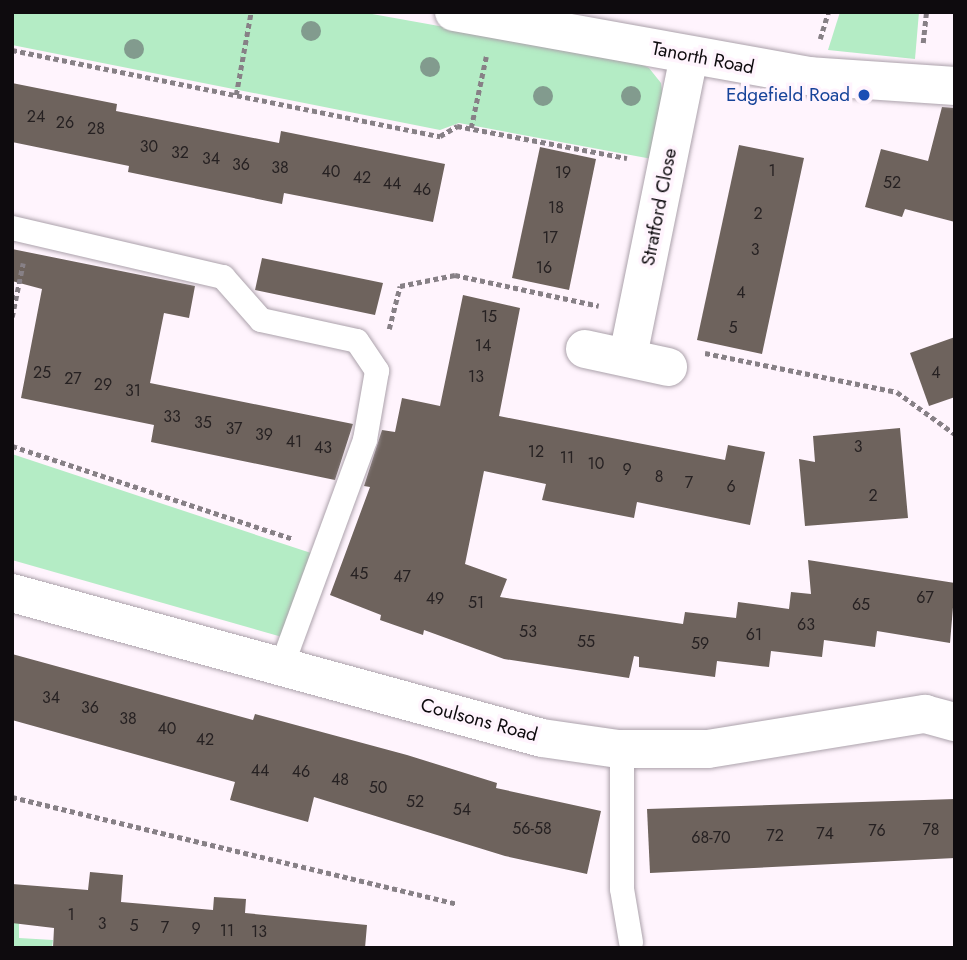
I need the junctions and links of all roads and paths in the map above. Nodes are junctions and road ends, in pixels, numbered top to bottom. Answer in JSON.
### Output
{"nodes":[{"id":1,"x":251,"y":12,"type":"edge"},
{"id":2,"x":473,"y":15,"type":"edge"},
{"id":3,"x":12,"y":50,"type":"edge"},
{"id":4,"x":689,"y":57,"type":"junction"},
{"id":5,"x":955,"y":86,"type":"edge"},
{"id":6,"x":236,"y":95,"type":"junction"},
{"id":7,"x":471,"y":128,"type":"junction"},
{"id":8,"x":667,"y":165,"type":"junction"},
{"id":9,"x":21,"y":231,"type":"edge"},
{"id":10,"x":638,"y":314,"type":"junction"},
{"id":11,"x":12,"y":317,"type":"edge"},
{"id":12,"x":585,"y":349,"type":"dead end"},
{"id":13,"x":628,"y":356,"type":"junction"},
{"id":14,"x":683,"y":359,"type":"joint"},
{"id":15,"x":377,"y":371,"type":"junction"},
{"id":16,"x":955,"y":434,"type":"edge"},
{"id":17,"x":12,"y":446,"type":"edge"},
{"id":18,"x":325,"y":550,"type":"junction"},
{"id":19,"x":12,"y":593,"type":"edge"},
{"id":20,"x":282,"y":666,"type":"junction"},
{"id":21,"x":954,"y":718,"type":"edge"},
{"id":22,"x":622,"y":749,"type":"junction"},
{"id":23,"x":12,"y":797,"type":"edge"},
{"id":24,"x":457,"y":904,"type":"dead end"},
{"id":25,"x":631,"y":942,"type":"dead end"}],
"edges":[{"from":1,"to":6,"type":"path"},
{"from":2,"to":4,"type":"street","name":"Tanorth Road"},
{"from":2,"to":7,"type":"path"},
{"from":3,"to":6,"type":"path"},
{"from":4,"to":5,"type":"street","name":"Tanorth Road"},
{"from":4,"to":8,"type":"street","name":"Stratford Close"},
{"from":6,"to":7,"type":"path"},
{"from":7,"to":8,"type":"path"},
{"from":8,"to":10,"type":"street","name":"Stratford Close"},
{"from":9,"to":11,"type":"path"},
{"from":9,"to":15,"type":"lane"},
{"from":10,"to":13,"type":"street","name":"Stratford Close"},
{"from":10,"to":15,"type":"path"},
{"from":12,"to":13,"type":"street"},
{"from":13,"to":14,"type":"street"},
{"from":14,"to":16,"type":"path"},
{"from":15,"to":18,"type":"lane"},
{"from":17,"to":18,"type":"path"},
{"from":18,"to":20,"type":"lane"},
{"from":19,"to":20,"type":"street","name":"Coulsons Road"},
{"from":20,"to":22,"type":"street","name":"Coulsons Road"},
{"from":21,"to":22,"type":"street","name":"Coulsons Road"},
{"from":22,"to":25,"type":"lane"},
{"from":23,"to":24,"type":"path"}]}
